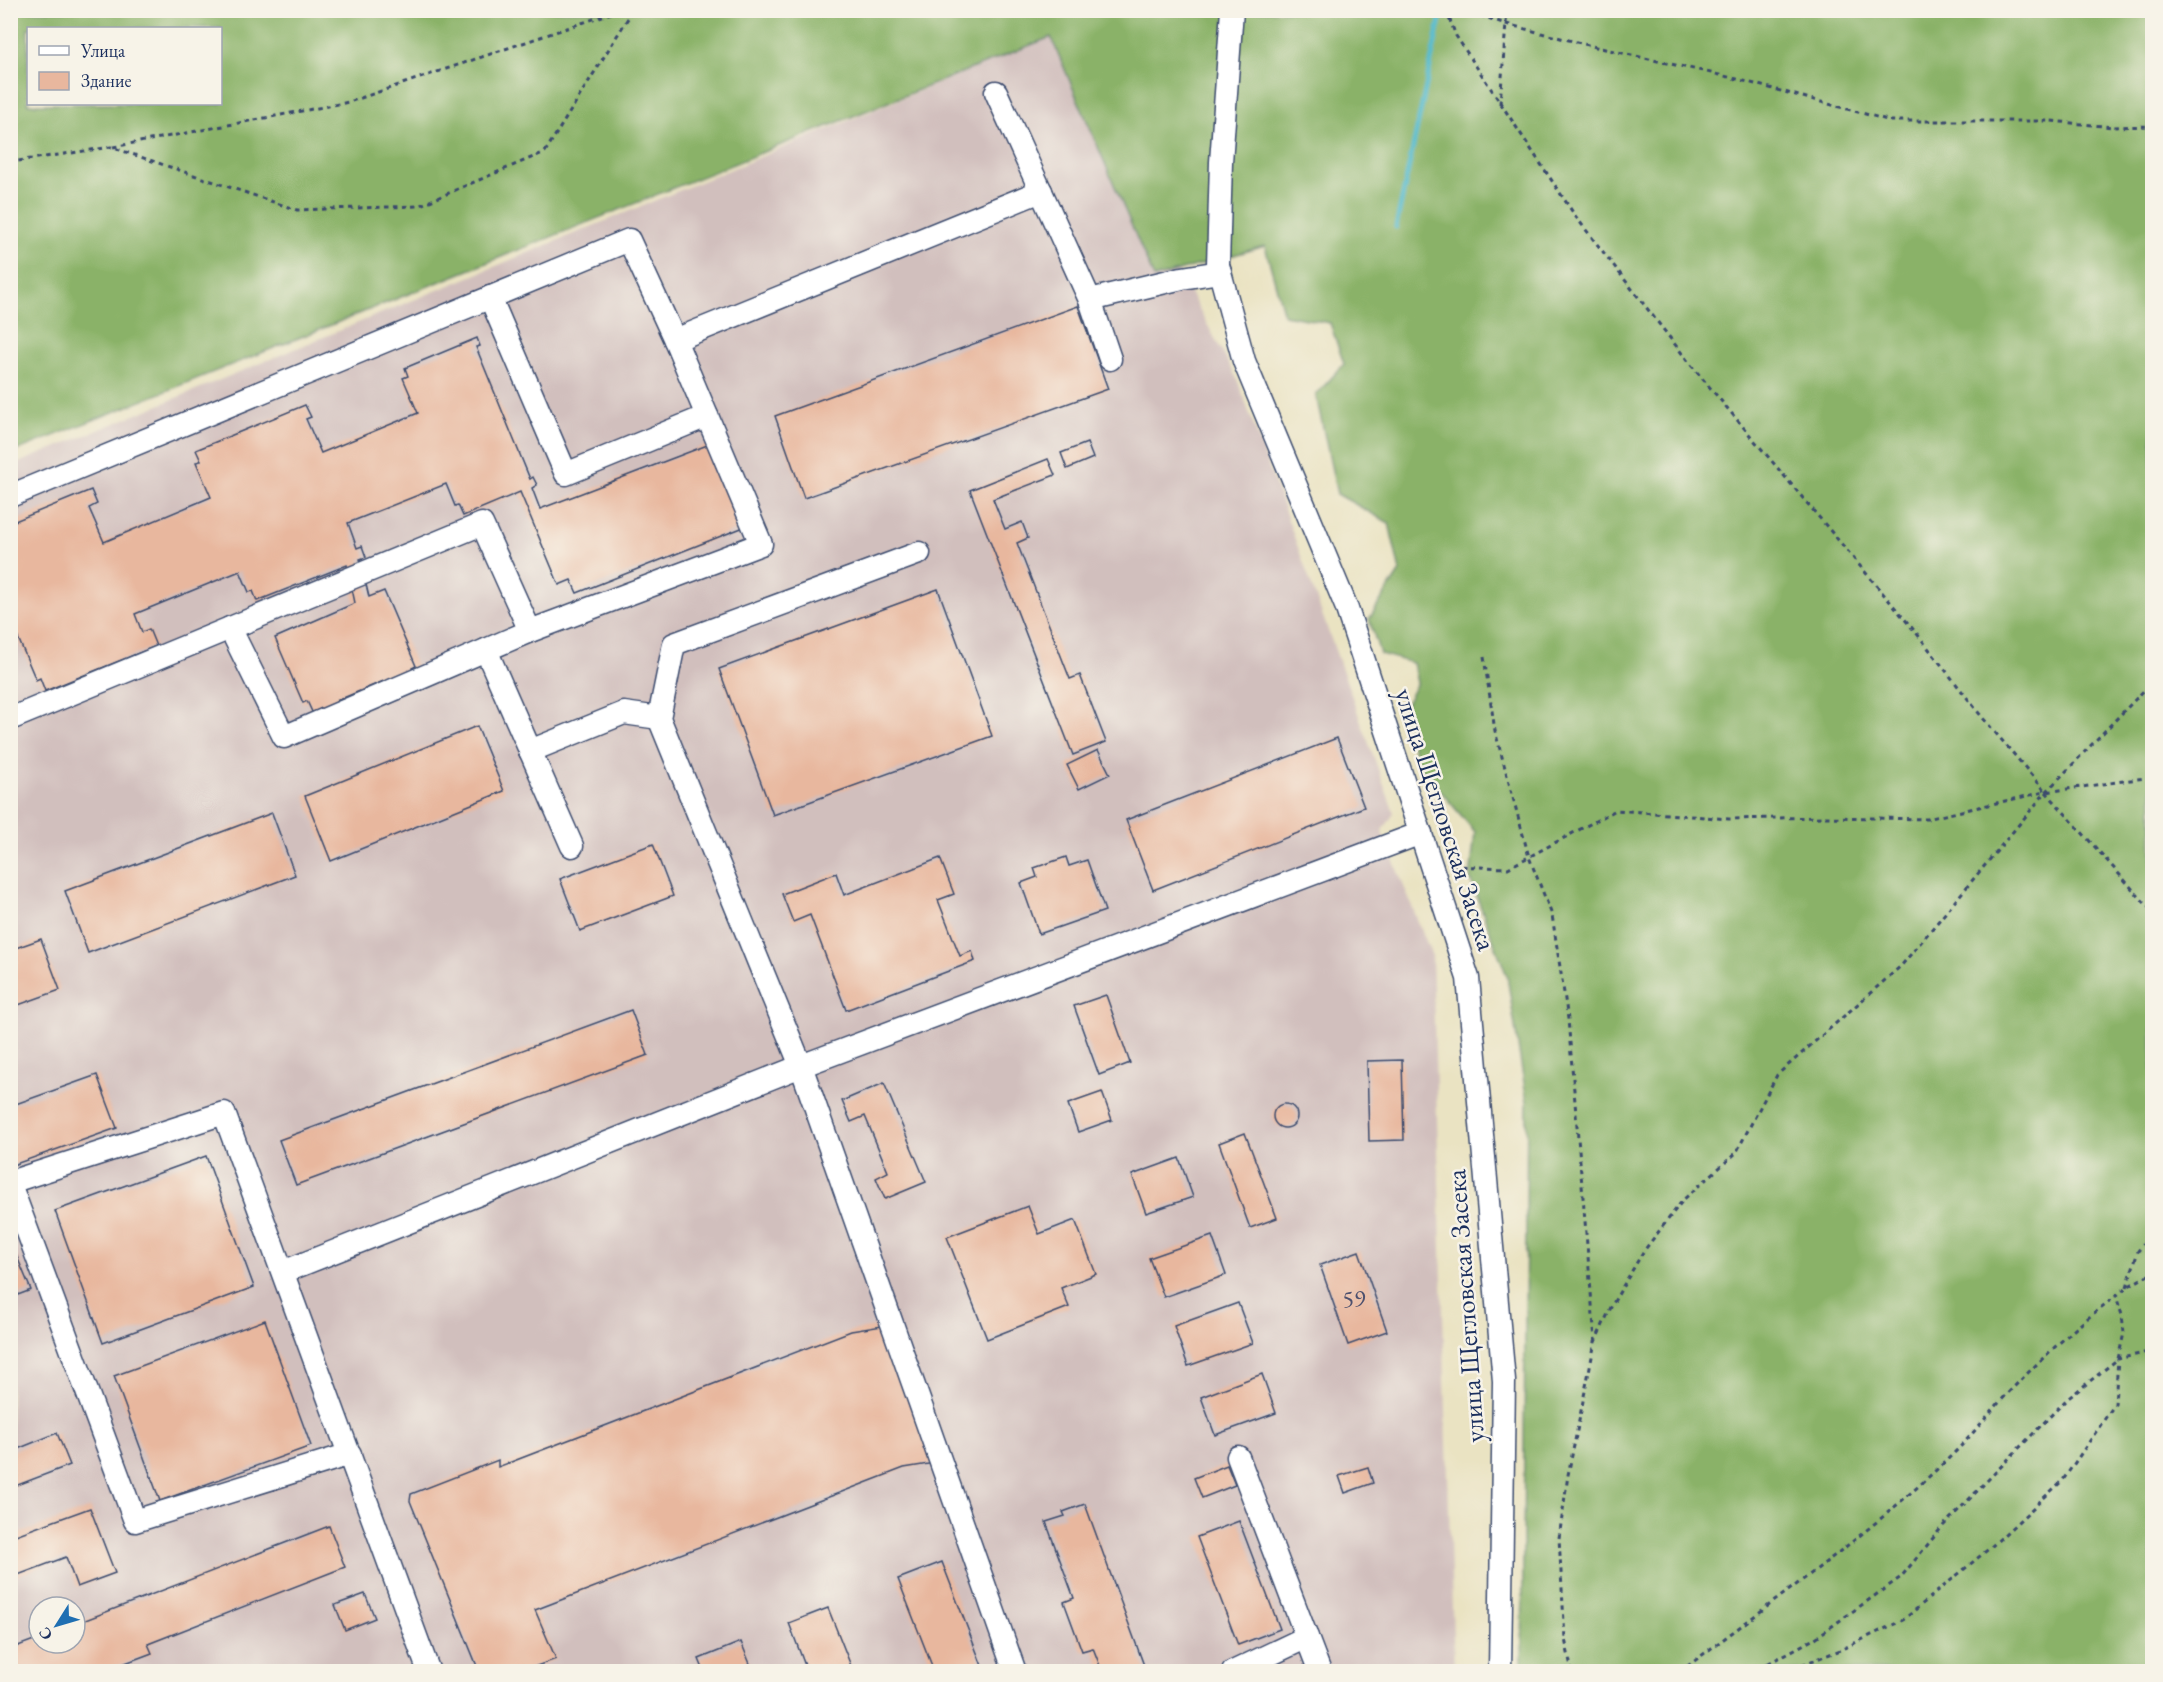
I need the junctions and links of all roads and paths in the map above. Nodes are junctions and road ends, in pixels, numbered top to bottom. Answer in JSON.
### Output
{"nodes":[{"id":1,"x":620,"y":10,"type":"edge"},
{"id":2,"x":633,"y":10,"type":"edge"},
{"id":3,"x":1233,"y":10,"type":"edge"},
{"id":4,"x":1446,"y":10,"type":"edge"},
{"id":5,"x":1463,"y":10,"type":"edge"},
{"id":6,"x":1507,"y":10,"type":"edge"},
{"id":7,"x":1506,"y":24,"type":"junction"},
{"id":8,"x":996,"y":92,"type":"dead end"},
{"id":9,"x":1500,"y":105,"type":"junction"},
{"id":10,"x":2152,"y":126,"type":"edge"},
{"id":11,"x":111,"y":147,"type":"junction"},
{"id":12,"x":10,"y":164,"type":"edge"},
{"id":13,"x":1041,"y":191,"type":"junction"},
{"id":14,"x":1220,"y":272,"type":"junction"},
{"id":15,"x":490,"y":297,"type":"junction"},
{"id":16,"x":1090,"y":300,"type":"junction"},
{"id":17,"x":675,"y":340,"type":"junction"},
{"id":18,"x":1110,"y":359,"type":"dead end"},
{"id":19,"x":707,"y":416,"type":"junction"},
{"id":20,"x":10,"y":496,"type":"edge"},
{"id":21,"x":919,"y":553,"type":"dead end"},
{"id":22,"x":230,"y":628,"type":"junction"},
{"id":23,"x":530,"y":632,"type":"junction"},
{"id":24,"x":486,"y":650,"type":"junction"},
{"id":25,"x":1484,"y":657,"type":"dead end"},
{"id":26,"x":2152,"y":682,"type":"edge"},
{"id":27,"x":659,"y":718,"type":"junction"},
{"id":28,"x":10,"y":719,"type":"edge"},
{"id":29,"x":530,"y":750,"type":"junction"},
{"id":30,"x":2152,"y":777,"type":"edge"},
{"id":31,"x":2046,"y":792,"type":"junction"},
{"id":32,"x":1421,"y":833,"type":"junction"},
{"id":33,"x":572,"y":846,"type":"dead end"},
{"id":34,"x":1528,"y":857,"type":"junction"},
{"id":35,"x":1432,"y":866,"type":"junction"},
{"id":36,"x":2152,"y":911,"type":"edge"},
{"id":37,"x":801,"y":1066,"type":"junction"},
{"id":38,"x":10,"y":1183,"type":"edge"},
{"id":39,"x":2152,"y":1233,"type":"edge"},
{"id":40,"x":283,"y":1272,"type":"junction"},
{"id":41,"x":2152,"y":1273,"type":"edge"},
{"id":42,"x":2127,"y":1287,"type":"junction"},
{"id":43,"x":2116,"y":1296,"type":"junction"},
{"id":44,"x":1595,"y":1342,"type":"junction"},
{"id":45,"x":2152,"y":1351,"type":"edge"},
{"id":46,"x":2118,"y":1359,"type":"junction"},
{"id":47,"x":350,"y":1454,"type":"junction"},
{"id":48,"x":1238,"y":1457,"type":"dead end"},
{"id":49,"x":1307,"y":1637,"type":"junction"},
{"id":50,"x":1763,"y":1664,"type":"junction"},
{"id":51,"x":429,"y":1671,"type":"edge"},
{"id":52,"x":1014,"y":1671,"type":"edge"},
{"id":53,"x":1233,"y":1671,"type":"edge"},
{"id":54,"x":1320,"y":1671,"type":"edge"},
{"id":55,"x":1500,"y":1671,"type":"edge"},
{"id":56,"x":1572,"y":1671,"type":"edge"},
{"id":57,"x":1680,"y":1671,"type":"edge"},
{"id":58,"x":1752,"y":1671,"type":"edge"}],
"edges":[{"from":1,"to":11,"type":"path"},
{"from":2,"to":11,"type":"path"},
{"from":3,"to":14,"type":"street","name":"улица Щегловская Засека"},
{"from":4,"to":9,"type":"path"},
{"from":5,"to":7,"type":"path"},
{"from":6,"to":7,"type":"path"},
{"from":7,"to":9,"type":"path"},
{"from":7,"to":10,"type":"path"},
{"from":8,"to":13,"type":"street"},
{"from":9,"to":31,"type":"path"},
{"from":11,"to":12,"type":"path"},
{"from":13,"to":16,"type":"street"},
{"from":13,"to":17,"type":"street"},
{"from":14,"to":16,"type":"street"},
{"from":14,"to":32,"type":"street","name":"улица Щегловская Засека"},
{"from":15,"to":17,"type":"street"},
{"from":15,"to":19,"type":"street"},
{"from":15,"to":20,"type":"street"},
{"from":16,"to":18,"type":"street"},
{"from":17,"to":19,"type":"street"},
{"from":19,"to":23,"type":"street"},
{"from":21,"to":27,"type":"street"},
{"from":22,"to":23,"type":"street"},
{"from":22,"to":24,"type":"street"},
{"from":22,"to":28,"type":"street"},
{"from":23,"to":24,"type":"street"},
{"from":24,"to":29,"type":"street"},
{"from":25,"to":34,"type":"path"},
{"from":26,"to":31,"type":"path"},
{"from":27,"to":29,"type":"street"},
{"from":27,"to":37,"type":"street"},
{"from":29,"to":33,"type":"street"},
{"from":30,"to":31,"type":"path"},
{"from":31,"to":34,"type":"path"},
{"from":31,"to":36,"type":"path"},
{"from":31,"to":44,"type":"path"},
{"from":32,"to":35,"type":"street","name":"улица Щегловская Засека"},
{"from":32,"to":37,"type":"street"},
{"from":34,"to":35,"type":"path"},
{"from":34,"to":44,"type":"path"},
{"from":35,"to":55,"type":"street","name":"улица Щегловская Засека"},
{"from":37,"to":40,"type":"street"},
{"from":37,"to":52,"type":"street"},
{"from":38,"to":40,"type":"street"},
{"from":38,"to":47,"type":"street"},
{"from":39,"to":42,"type":"path"},
{"from":40,"to":47,"type":"street"},
{"from":41,"to":42,"type":"path"},
{"from":42,"to":43,"type":"path"},
{"from":43,"to":46,"type":"path"},
{"from":43,"to":57,"type":"path"},
{"from":44,"to":56,"type":"path"},
{"from":45,"to":46,"type":"path"},
{"from":46,"to":50,"type":"path"},
{"from":46,"to":50,"type":"path"},
{"from":47,"to":51,"type":"street"},
{"from":48,"to":49,"type":"street"},
{"from":49,"to":53,"type":"street"},
{"from":49,"to":54,"type":"street"},
{"from":50,"to":58,"type":"path"}]}
